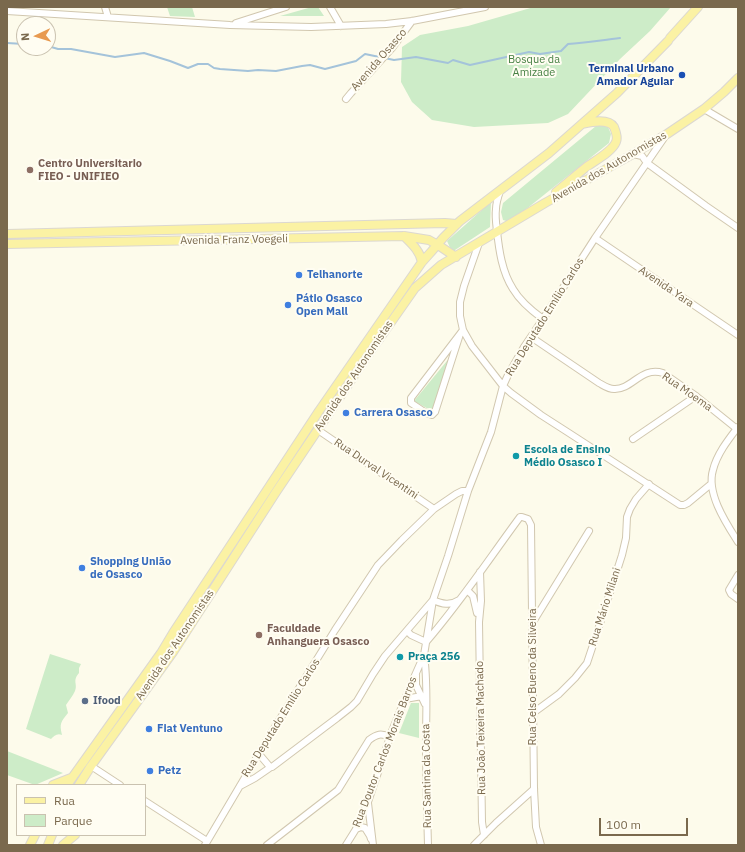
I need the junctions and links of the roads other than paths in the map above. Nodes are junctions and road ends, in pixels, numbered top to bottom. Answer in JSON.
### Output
{"nodes":[{"id":1,"x":105,"y":7,"type":"edge"},
{"id":2,"x":286,"y":7,"type":"edge"},
{"id":3,"x":330,"y":7,"type":"edge"},
{"id":4,"x":485,"y":7,"type":"edge"},
{"id":5,"x":698,"y":7,"type":"edge"},
{"id":6,"x":30,"y":10,"type":"edge"},
{"id":7,"x":7,"y":11,"type":"edge"},
{"id":8,"x":108,"y":16,"type":"junction"},
{"id":9,"x":412,"y":21,"type":"junction"},
{"id":10,"x":230,"y":25,"type":"junction"},
{"id":11,"x":341,"y":26,"type":"junction"},
{"id":12,"x":738,"y":78,"type":"edge"},
{"id":13,"x":346,"y":99,"type":"dead end"},
{"id":14,"x":704,"y":109,"type":"junction"},
{"id":15,"x":581,"y":124,"type":"junction"},
{"id":16,"x":738,"y":129,"type":"edge"},
{"id":17,"x":667,"y":134,"type":"junction"},
{"id":18,"x":633,"y":154,"type":"junction"},
{"id":19,"x":647,"y":163,"type":"junction"},
{"id":20,"x":500,"y":191,"type":"junction"},
{"id":21,"x":545,"y":203,"type":"junction"},
{"id":22,"x":457,"y":224,"type":"junction"},
{"id":23,"x":361,"y":225,"type":"junction"},
{"id":24,"x":738,"y":228,"type":"edge"},
{"id":25,"x":497,"y":232,"type":"junction"},
{"id":26,"x":7,"y":234,"type":"edge"},
{"id":27,"x":404,"y":236,"type":"junction"},
{"id":28,"x":362,"y":237,"type":"junction"},
{"id":29,"x":595,"y":238,"type":"junction"},
{"id":30,"x":479,"y":243,"type":"junction"},
{"id":31,"x":7,"y":244,"type":"edge"},
{"id":32,"x":438,"y":245,"type":"junction"},
{"id":33,"x":456,"y":257,"type":"junction"},
{"id":34,"x":422,"y":262,"type":"junction"},
{"id":35,"x":543,"y":319,"type":"junction"},
{"id":36,"x":461,"y":332,"type":"junction"},
{"id":37,"x":738,"y":335,"type":"edge"},
{"id":38,"x":531,"y":337,"type":"junction"},
{"id":39,"x":503,"y":386,"type":"junction"},
{"id":40,"x":696,"y":396,"type":"junction"},
{"id":41,"x":738,"y":428,"type":"edge"},
{"id":42,"x":318,"y":430,"type":"junction"},
{"id":43,"x":633,"y":440,"type":"dead end"},
{"id":44,"x":649,"y":484,"type":"junction"},
{"id":45,"x":711,"y":484,"type":"junction"},
{"id":46,"x":468,"y":491,"type":"junction"},
{"id":47,"x":434,"y":509,"type":"junction"},
{"id":48,"x":589,"y":530,"type":"dead end"},
{"id":49,"x":738,"y":542,"type":"edge"},
{"id":50,"x":480,"y":572,"type":"junction"},
{"id":51,"x":738,"y":575,"type":"edge"},
{"id":52,"x":467,"y":590,"type":"junction"},
{"id":53,"x":462,"y":598,"type":"junction"},
{"id":54,"x":738,"y":599,"type":"edge"},
{"id":55,"x":433,"y":600,"type":"junction"},
{"id":56,"x":447,"y":604,"type":"junction"},
{"id":57,"x":447,"y":618,"type":"junction"},
{"id":58,"x":479,"y":622,"type":"junction"},
{"id":59,"x":533,"y":622,"type":"junction"},
{"id":60,"x":407,"y":630,"type":"junction"},
{"id":61,"x":426,"y":642,"type":"junction"},
{"id":62,"x":424,"y":655,"type":"junction"},
{"id":63,"x":416,"y":672,"type":"junction"},
{"id":64,"x":422,"y":696,"type":"junction"},
{"id":65,"x":405,"y":699,"type":"junction"},
{"id":66,"x":427,"y":707,"type":"junction"},
{"id":67,"x":533,"y":713,"type":"junction"},
{"id":68,"x":390,"y":737,"type":"junction"},
{"id":69,"x":259,"y":754,"type":"junction"},
{"id":70,"x":91,"y":766,"type":"junction"},
{"id":71,"x":271,"y":767,"type":"junction"},
{"id":72,"x":72,"y":777,"type":"junction"},
{"id":73,"x":55,"y":784,"type":"edge"},
{"id":74,"x":68,"y":784,"type":"edge"},
{"id":75,"x":80,"y":784,"type":"edge"},
{"id":76,"x":118,"y":784,"type":"edge"},
{"id":77,"x":240,"y":786,"type":"junction"},
{"id":78,"x":534,"y":789,"type":"junction"},
{"id":79,"x":146,"y":802,"type":"edge"},
{"id":80,"x":368,"y":802,"type":"junction"},
{"id":81,"x":356,"y":829,"type":"junction"},
{"id":82,"x":484,"y":835,"type":"junction"},
{"id":83,"x":34,"y":836,"type":"edge"},
{"id":84,"x":74,"y":836,"type":"edge"},
{"id":85,"x":206,"y":843,"type":"edge"},
{"id":86,"x":30,"y":845,"type":"edge"},
{"id":87,"x":63,"y":845,"type":"edge"},
{"id":88,"x":268,"y":845,"type":"edge"},
{"id":89,"x":346,"y":845,"type":"edge"},
{"id":90,"x":373,"y":845,"type":"edge"},
{"id":91,"x":428,"y":845,"type":"edge"},
{"id":92,"x":474,"y":845,"type":"edge"},
{"id":93,"x":540,"y":845,"type":"edge"}],
"edges":[{"from":1,"to":8,"type":"street"},
{"from":2,"to":10,"type":"street"},
{"from":3,"to":11,"type":"street"},
{"from":4,"to":9,"type":"street"},
{"from":5,"to":15,"type":"main road","name":"Avenida dos Autonomistas"},
{"from":6,"to":7,"type":"street"},
{"from":6,"to":8,"type":"street"},
{"from":8,"to":10,"type":"street"},
{"from":9,"to":11,"type":"street"},
{"from":9,"to":13,"type":"street","name":"Avenida Osasco"},
{"from":10,"to":11,"type":"street"},
{"from":12,"to":14,"type":"main road","name":"Avenida dos Autonomistas"},
{"from":14,"to":16,"type":"street"},
{"from":14,"to":17,"type":"main road","name":"Avenida dos Autonomistas"},
{"from":15,"to":20,"type":"main road","name":"Avenida dos Autonomistas"},
{"from":15,"to":21,"type":"main road"},
{"from":17,"to":18,"type":"main road","name":"Avenida dos Autonomistas"},
{"from":17,"to":19,"type":"street","name":"Rua Deputado Emílio Carlos"},
{"from":18,"to":19,"type":"street"},
{"from":18,"to":21,"type":"main road","name":"Avenida dos Autonomistas"},
{"from":19,"to":24,"type":"street"},
{"from":19,"to":29,"type":"street","name":"Rua Deputado Emílio Carlos"},
{"from":20,"to":22,"type":"main road","name":"Avenida dos Autonomistas"},
{"from":20,"to":25,"type":"street"},
{"from":21,"to":25,"type":"main road","name":"Avenida dos Autonomistas"},
{"from":22,"to":23,"type":"main road","name":"Avenida Franz Voegeli"},
{"from":22,"to":32,"type":"main road","name":"Avenida dos Autonomistas"},
{"from":23,"to":26,"type":"main road","name":"Avenida Franz Voegeli"},
{"from":23,"to":28,"type":"main road"},
{"from":25,"to":30,"type":"main road","name":"Avenida dos Autonomistas"},
{"from":25,"to":35,"type":"street"},
{"from":27,"to":28,"type":"main road","name":"Avenida Franz Voegeli"},
{"from":27,"to":32,"type":"main road","name":"Avenida Franz Voegeli"},
{"from":27,"to":34,"type":"main road"},
{"from":28,"to":31,"type":"main road","name":"Avenida Franz Voegeli"},
{"from":29,"to":35,"type":"street","name":"Rua Deputado Emílio Carlos"},
{"from":29,"to":37,"type":"street","name":"Avenida Yara"},
{"from":30,"to":33,"type":"main road","name":"Avenida dos Autonomistas"},
{"from":30,"to":36,"type":"street"},
{"from":32,"to":33,"type":"main road","name":"Avenida Franz Voegeli"},
{"from":32,"to":34,"type":"main road","name":"Avenida dos Autonomistas"},
{"from":33,"to":42,"type":"main road","name":"Avenida dos Autonomistas"},
{"from":34,"to":72,"type":"main road","name":"Avenida dos Autonomistas"},
{"from":35,"to":38,"type":"street","name":"Rua Deputado Emílio Carlos"},
{"from":36,"to":36,"type":"street"},
{"from":36,"to":39,"type":"street"},
{"from":38,"to":39,"type":"street","name":"Rua Deputado Emílio Carlos"},
{"from":38,"to":40,"type":"street","name":"Rua Moema"},
{"from":39,"to":44,"type":"street"},
{"from":39,"to":46,"type":"street","name":"Rua Deputado Emílio Carlos"},
{"from":40,"to":41,"type":"street","name":"Rua Moema"},
{"from":40,"to":43,"type":"street"},
{"from":41,"to":45,"type":"street"},
{"from":42,"to":47,"type":"street","name":"Rua Durval Vicentini"},
{"from":42,"to":70,"type":"main road","name":"Avenida dos Autonomistas"},
{"from":44,"to":45,"type":"street"},
{"from":44,"to":67,"type":"street","name":"Rua Mário Milani"},
{"from":45,"to":49,"type":"street"},
{"from":46,"to":47,"type":"street","name":"Rua Deputado Emílio Carlos"},
{"from":46,"to":55,"type":"street"},
{"from":47,"to":69,"type":"street","name":"Rua Deputado Emílio Carlos"},
{"from":48,"to":59,"type":"street"},
{"from":50,"to":52,"type":"street"},
{"from":50,"to":58,"type":"street","name":"Rua João Teixeira Machado"},
{"from":50,"to":59,"type":"street","name":"Rua Celso Bueno da Silveira"},
{"from":51,"to":54,"type":"street"},
{"from":52,"to":53,"type":"street"},
{"from":52,"to":58,"type":"street","name":"Rua João Teixeira Machado"},
{"from":53,"to":56,"type":"street"},
{"from":53,"to":57,"type":"street"},
{"from":55,"to":56,"type":"street"},
{"from":55,"to":60,"type":"street"},
{"from":55,"to":61,"type":"street","name":"Rua Doutor Carlos Morais Barros"},
{"from":56,"to":57,"type":"street"},
{"from":57,"to":61,"type":"street"},
{"from":58,"to":82,"type":"street","name":"Rua João Teixeira Machado"},
{"from":59,"to":67,"type":"street","name":"Rua Celso Bueno da Silveira"},
{"from":60,"to":61,"type":"street"},
{"from":60,"to":71,"type":"street"},
{"from":61,"to":62,"type":"street","name":"Rua Doutor Carlos Morais Barros"},
{"from":62,"to":63,"type":"street","name":"Rua Doutor Carlos Morais Barros"},
{"from":62,"to":66,"type":"street","name":"Rua Santina da Costa"},
{"from":63,"to":64,"type":"street","name":"Rua Santina da Costa"},
{"from":63,"to":65,"type":"street","name":"Rua Doutor Carlos Morais Barros"},
{"from":64,"to":65,"type":"street"},
{"from":64,"to":66,"type":"street","name":"Rua Santina da Costa"},
{"from":65,"to":68,"type":"street","name":"Rua Doutor Carlos Morais Barros"},
{"from":66,"to":91,"type":"street","name":"Rua Santina da Costa"},
{"from":67,"to":78,"type":"street","name":"Rua Celso Bueno da Silveira"},
{"from":68,"to":80,"type":"street","name":"Rua Doutor Carlos Morais Barros"},
{"from":68,"to":88,"type":"street"},
{"from":69,"to":71,"type":"street"},
{"from":69,"to":77,"type":"street","name":"Rua Deputado Emílio Carlos"},
{"from":70,"to":75,"type":"main road","name":"Avenida dos Autonomistas"},
{"from":70,"to":76,"type":"street"},
{"from":71,"to":77,"type":"street"},
{"from":72,"to":73,"type":"main road"},
{"from":72,"to":74,"type":"main road","name":"Avenida dos Autonomistas"},
{"from":77,"to":85,"type":"street","name":"Rua Deputado Emílio Carlos"},
{"from":78,"to":82,"type":"street"},
{"from":78,"to":93,"type":"street","name":"Rua Celso Bueno da Silveira"},
{"from":79,"to":85,"type":"street"},
{"from":80,"to":81,"type":"street","name":"Rua Doutor Carlos Morais Barros"},
{"from":80,"to":90,"type":"street"},
{"from":81,"to":89,"type":"street","name":"Rua Doutor Carlos Morais Barros"},
{"from":81,"to":90,"type":"street"},
{"from":82,"to":92,"type":"street"},
{"from":83,"to":86,"type":"main road"},
{"from":84,"to":87,"type":"main road"}]}
